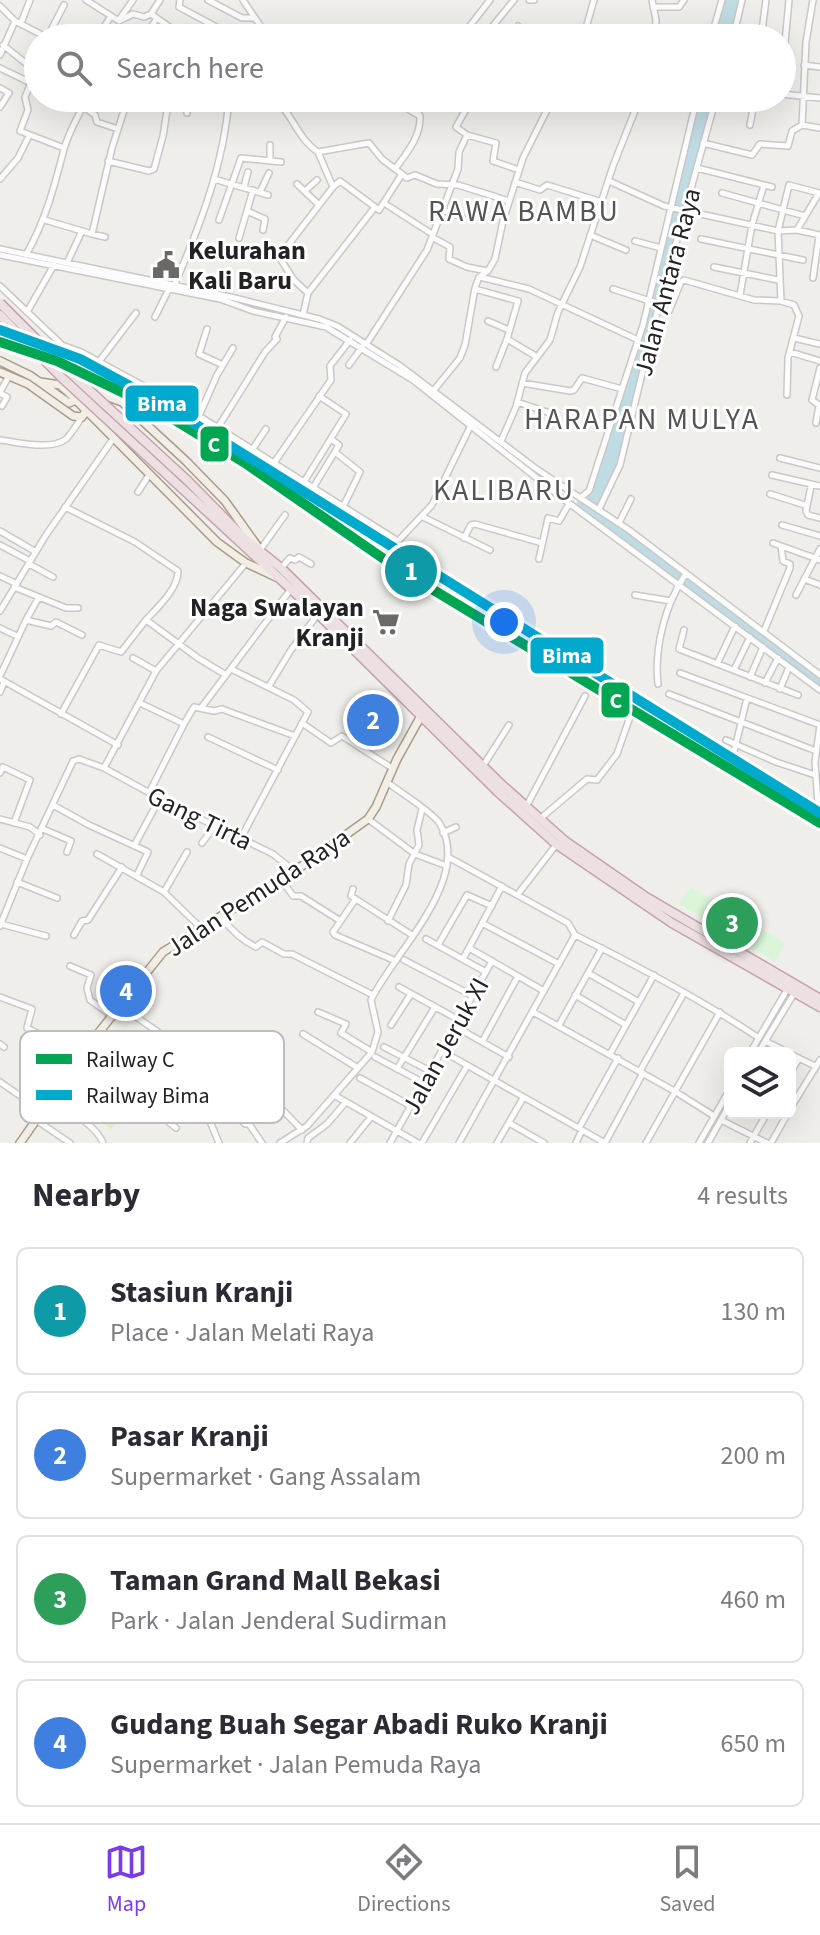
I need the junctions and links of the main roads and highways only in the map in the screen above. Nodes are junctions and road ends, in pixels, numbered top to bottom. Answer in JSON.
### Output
{"nodes":[{"id":1,"x":0,"y":303,"type":"edge"},
{"id":2,"x":0,"y":315,"type":"edge"},
{"id":3,"x":0,"y":361,"type":"edge"},
{"id":4,"x":0,"y":372,"type":"edge"},
{"id":5,"x":108,"y":395,"type":"junction"},
{"id":6,"x":77,"y":401,"type":"junction"},
{"id":7,"x":84,"y":414,"type":"junction"},
{"id":8,"x":241,"y":540,"type":"junction"},
{"id":9,"x":260,"y":550,"type":"junction"},
{"id":10,"x":228,"y":551,"type":"junction"},
{"id":11,"x":279,"y":573,"type":"junction"},
{"id":12,"x":423,"y":712,"type":"junction"},
{"id":13,"x":495,"y":784,"type":"junction"},
{"id":14,"x":644,"y":900,"type":"junction"},
{"id":15,"x":793,"y":987,"type":"junction"},
{"id":16,"x":820,"y":999,"type":"edge"},
{"id":17,"x":820,"y":1007,"type":"edge"},
{"id":18,"x":99,"y":1031,"type":"edge"},
{"id":19,"x":34,"y":1123,"type":"edge"},
{"id":20,"x":20,"y":1143,"type":"edge"}],
"edges":[{"from":1,"to":8,"type":"highway","bridge":true},
{"from":2,"to":8,"type":"highway","bridge":true},
{"from":3,"to":6,"type":"main road"},
{"from":4,"to":7,"type":"main road"},
{"from":5,"to":6,"type":"main road"},
{"from":5,"to":7,"type":"main road"},
{"from":5,"to":9,"type":"main road"},
{"from":6,"to":7,"type":"main road"},
{"from":7,"to":10,"type":"main road"},
{"from":8,"to":9,"type":"highway"},
{"from":8,"to":10,"type":"highway"},
{"from":8,"to":11,"type":"highway"},
{"from":9,"to":11,"type":"highway"},
{"from":10,"to":11,"type":"main road"},
{"from":11,"to":12,"type":"highway"},
{"from":11,"to":12,"type":"highway"},
{"from":12,"to":13,"type":"highway"},
{"from":12,"to":13,"type":"highway"},
{"from":12,"to":18,"type":"main road","name":"Jalan Pemuda Raya"},
{"from":13,"to":14,"type":"highway"},
{"from":13,"to":14,"type":"highway"},
{"from":14,"to":15,"type":"highway"},
{"from":15,"to":16,"type":"highway"},
{"from":15,"to":17,"type":"highway"},
{"from":19,"to":20,"type":"main road","name":"Jalan Pemuda Raya"}]}
